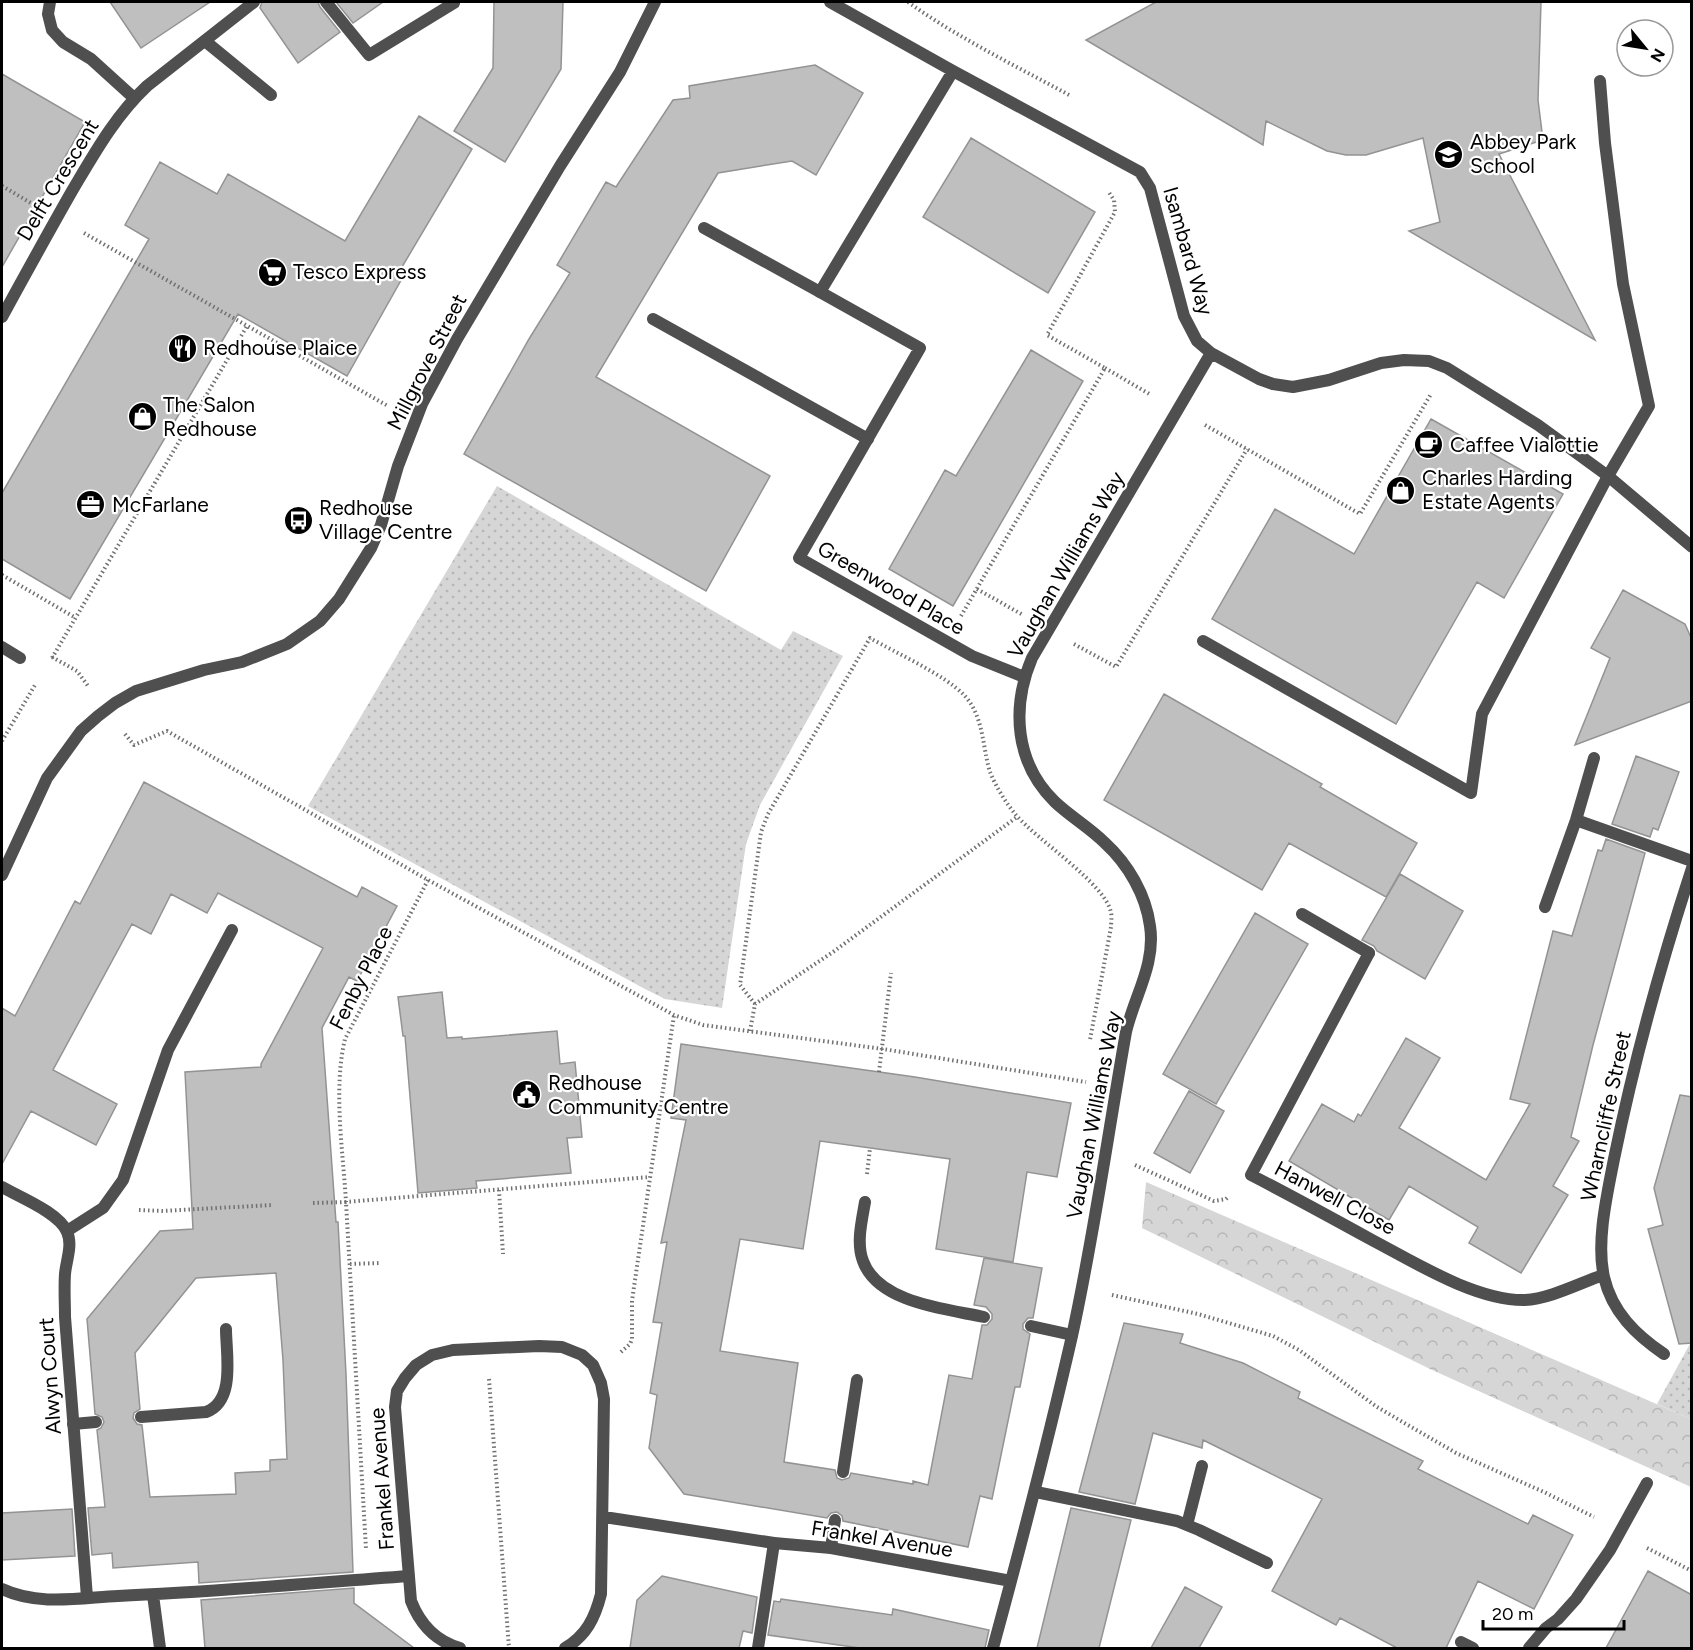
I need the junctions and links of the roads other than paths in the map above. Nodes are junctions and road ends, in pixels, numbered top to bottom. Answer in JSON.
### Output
{"nodes":[{"id":1,"x":50,"y":2,"type":"edge"},
{"id":2,"x":254,"y":2,"type":"edge"},
{"id":3,"x":326,"y":2,"type":"edge"},
{"id":4,"x":655,"y":2,"type":"edge"},
{"id":5,"x":830,"y":2,"type":"edge"},
{"id":6,"x":454,"y":3,"type":"edge"},
{"id":7,"x":205,"y":40,"type":"junction"},
{"id":8,"x":952,"y":71,"type":"junction"},
{"id":9,"x":1600,"y":81,"type":"dead end"},
{"id":10,"x":271,"y":94,"type":"dead end"},
{"id":11,"x":134,"y":98,"type":"junction"},
{"id":12,"x":704,"y":228,"type":"dead end"},
{"id":13,"x":820,"y":292,"type":"junction"},
{"id":14,"x":2,"y":316,"type":"edge"},
{"id":15,"x":654,"y":319,"type":"dead end"},
{"id":16,"x":1211,"y":353,"type":"junction"},
{"id":17,"x":868,"y":439,"type":"junction"},
{"id":18,"x":1608,"y":476,"type":"junction"},
{"id":19,"x":1692,"y":547,"type":"edge"},
{"id":20,"x":1203,"y":641,"type":"dead end"},
{"id":21,"x":2,"y":647,"type":"edge"},
{"id":22,"x":20,"y":658,"type":"dead end"},
{"id":23,"x":1024,"y":677,"type":"junction"},
{"id":24,"x":1594,"y":758,"type":"dead end"},
{"id":25,"x":1576,"y":820,"type":"junction"},
{"id":26,"x":1692,"y":861,"type":"edge"},
{"id":27,"x":1692,"y":868,"type":"edge"},
{"id":28,"x":2,"y":875,"type":"edge"},
{"id":29,"x":1545,"y":907,"type":"dead end"},
{"id":30,"x":1302,"y":914,"type":"dead end"},
{"id":31,"x":232,"y":930,"type":"dead end"},
{"id":32,"x":2,"y":1188,"type":"edge"},
{"id":33,"x":865,"y":1202,"type":"dead end"},
{"id":34,"x":67,"y":1231,"type":"junction"},
{"id":35,"x":1604,"y":1275,"type":"junction"},
{"id":36,"x":984,"y":1317,"type":"dead end"},
{"id":37,"x":1031,"y":1326,"type":"dead end"},
{"id":38,"x":226,"y":1329,"type":"dead end"},
{"id":39,"x":1072,"y":1335,"type":"junction"},
{"id":40,"x":1664,"y":1354,"type":"dead end"},
{"id":41,"x":857,"y":1380,"type":"dead end"},
{"id":42,"x":141,"y":1418,"type":"dead end"},
{"id":43,"x":96,"y":1422,"type":"dead end"},
{"id":44,"x":73,"y":1424,"type":"junction"},
{"id":45,"x":1202,"y":1466,"type":"dead end"},
{"id":46,"x":843,"y":1472,"type":"dead end"},
{"id":47,"x":1647,"y":1483,"type":"dead end"},
{"id":48,"x":1035,"y":1492,"type":"junction"},
{"id":49,"x":603,"y":1516,"type":"junction"},
{"id":50,"x":836,"y":1520,"type":"dead end"},
{"id":51,"x":1187,"y":1525,"type":"junction"},
{"id":52,"x":774,"y":1543,"type":"junction"},
{"id":53,"x":831,"y":1548,"type":"junction"},
{"id":54,"x":1267,"y":1563,"type":"dead end"},
{"id":55,"x":409,"y":1576,"type":"junction"},
{"id":56,"x":1011,"y":1581,"type":"junction"},
{"id":57,"x":2,"y":1589,"type":"edge"},
{"id":58,"x":153,"y":1595,"type":"junction"},
{"id":59,"x":87,"y":1597,"type":"junction"},
{"id":60,"x":1461,"y":1642,"type":"dead end"},
{"id":61,"x":160,"y":1648,"type":"edge"},
{"id":62,"x":460,"y":1648,"type":"edge"},
{"id":63,"x":565,"y":1648,"type":"edge"},
{"id":64,"x":758,"y":1648,"type":"edge"},
{"id":65,"x":993,"y":1648,"type":"edge"},
{"id":66,"x":1473,"y":1648,"type":"edge"},
{"id":67,"x":1529,"y":1648,"type":"edge"}],
"edges":[{"from":1,"to":11,"type":"street"},
{"from":2,"to":7,"type":"street","name":"Delft Crescent"},
{"from":3,"to":6,"type":"street"},
{"from":4,"to":28,"type":"street","name":"Millgrove Street"},
{"from":5,"to":8,"type":"street","name":"Isambard Way"},
{"from":7,"to":10,"type":"street"},
{"from":7,"to":11,"type":"street","name":"Delft Crescent"},
{"from":8,"to":13,"type":"street"},
{"from":8,"to":16,"type":"street","name":"Isambard Way"},
{"from":9,"to":18,"type":"street"},
{"from":11,"to":14,"type":"street","name":"Delft Crescent"},
{"from":12,"to":13,"type":"street","name":"Greenwood Place"},
{"from":13,"to":17,"type":"street","name":"Greenwood Place"},
{"from":15,"to":17,"type":"street"},
{"from":16,"to":18,"type":"street","name":"Isambard Way"},
{"from":16,"to":23,"type":"street","name":"Vaughan Williams Way"},
{"from":17,"to":23,"type":"street","name":"Greenwood Place"},
{"from":18,"to":19,"type":"street","name":"Isambard Way"},
{"from":18,"to":20,"type":"street"},
{"from":21,"to":22,"type":"street"},
{"from":23,"to":39,"type":"street","name":"Vaughan Williams Way"},
{"from":24,"to":25,"type":"street"},
{"from":25,"to":26,"type":"street"},
{"from":25,"to":29,"type":"street"},
{"from":27,"to":35,"type":"street","name":"Wharncliffe Street"},
{"from":30,"to":35,"type":"street","name":"Hanwell Close"},
{"from":31,"to":34,"type":"street"},
{"from":32,"to":34,"type":"street"},
{"from":33,"to":36,"type":"street"},
{"from":34,"to":44,"type":"street","name":"Alwyn Court"},
{"from":35,"to":40,"type":"street","name":"Wharncliffe Street"},
{"from":37,"to":39,"type":"street"},
{"from":38,"to":42,"type":"street"},
{"from":39,"to":48,"type":"street","name":"Vaughan Williams Way"},
{"from":41,"to":46,"type":"street"},
{"from":43,"to":44,"type":"street"},
{"from":44,"to":59,"type":"street","name":"Alwyn Court"},
{"from":45,"to":51,"type":"street"},
{"from":47,"to":67,"type":"street"},
{"from":48,"to":51,"type":"street"},
{"from":48,"to":56,"type":"street","name":"Vaughan Williams Way"},
{"from":49,"to":52,"type":"street","name":"Frankel Avenue"},
{"from":49,"to":55,"type":"street","name":"Frankel Avenue"},
{"from":49,"to":63,"type":"street"},
{"from":50,"to":53,"type":"street"},
{"from":51,"to":54,"type":"street"},
{"from":52,"to":53,"type":"street","name":"Frankel Avenue"},
{"from":52,"to":64,"type":"street"},
{"from":53,"to":56,"type":"street","name":"Frankel Avenue"},
{"from":55,"to":58,"type":"street","name":"Frankel Avenue"},
{"from":55,"to":62,"type":"street","name":"Frankel Avenue"},
{"from":56,"to":65,"type":"street","name":"Vaughan Williams Way"},
{"from":57,"to":59,"type":"street","name":"Frankel Avenue"},
{"from":58,"to":59,"type":"street","name":"Frankel Avenue"},
{"from":58,"to":61,"type":"street"},
{"from":60,"to":66,"type":"street"}]}
